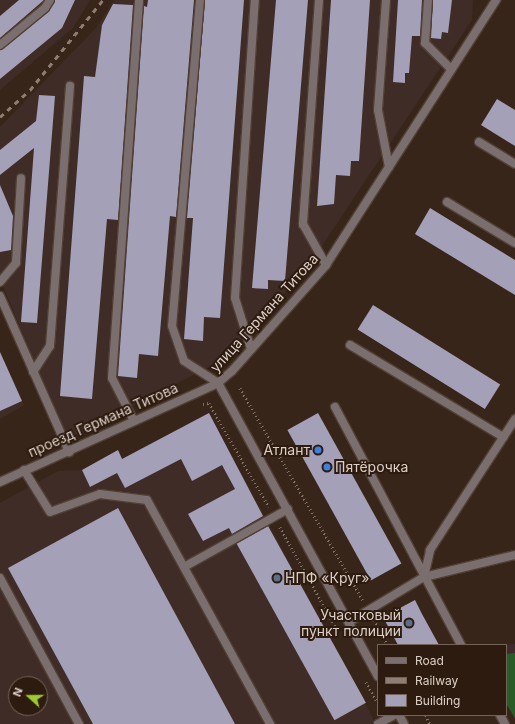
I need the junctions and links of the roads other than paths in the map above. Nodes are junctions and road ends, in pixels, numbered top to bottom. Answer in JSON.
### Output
{"nodes":[{"id":1,"x":50,"y":0,"type":"edge"},
{"id":2,"x":200,"y":0,"type":"edge"},
{"id":3,"x":255,"y":0,"type":"edge"},
{"id":4,"x":319,"y":0,"type":"edge"},
{"id":5,"x":386,"y":0,"type":"edge"},
{"id":6,"x":428,"y":0,"type":"edge"},
{"id":7,"x":496,"y":0,"type":"edge"},
{"id":8,"x":139,"y":1,"type":"edge"},
{"id":9,"x":0,"y":45,"type":"edge"},
{"id":10,"x":452,"y":69,"type":"junction"},
{"id":11,"x":70,"y":86,"type":"dead end"},
{"id":12,"x":480,"y":142,"type":"dead end"},
{"id":13,"x":515,"y":164,"type":"edge"},
{"id":14,"x":389,"y":167,"type":"junction"},
{"id":15,"x":21,"y":178,"type":"dead end"},
{"id":16,"x":447,"y":202,"type":"dead end"},
{"id":17,"x":515,"y":243,"type":"edge"},
{"id":18,"x":326,"y":265,"type":"junction"},
{"id":19,"x":0,"y":282,"type":"edge"},
{"id":20,"x":0,"y":296,"type":"edge"},
{"id":21,"x":350,"y":345,"type":"dead end"},
{"id":22,"x":251,"y":349,"type":"junction"},
{"id":23,"x":33,"y":372,"type":"junction"},
{"id":24,"x":218,"y":383,"type":"junction"},
{"id":25,"x":335,"y":407,"type":"dead end"},
{"id":26,"x":515,"y":419,"type":"edge"},
{"id":27,"x":134,"y":420,"type":"junction"},
{"id":28,"x":503,"y":437,"type":"junction"},
{"id":29,"x":69,"y":452,"type":"junction"},
{"id":30,"x":24,"y":470,"type":"junction"},
{"id":31,"x":0,"y":482,"type":"edge"},
{"id":32,"x":288,"y":508,"type":"junction"},
{"id":33,"x":515,"y":555,"type":"edge"},
{"id":34,"x":184,"y":567,"type":"junction"},
{"id":35,"x":424,"y":577,"type":"junction"},
{"id":36,"x":0,"y":578,"type":"edge"},
{"id":37,"x":349,"y":622,"type":"junction"},
{"id":38,"x":460,"y":644,"type":"edge"},
{"id":39,"x":377,"y":674,"type":"edge"},
{"id":40,"x":392,"y":716,"type":"edge"},
{"id":41,"x":79,"y":724,"type":"edge"},
{"id":42,"x":270,"y":724,"type":"edge"},
{"id":43,"x":378,"y":724,"type":"edge"}],
"edges":[{"from":1,"to":9,"type":"street"},
{"from":2,"to":24,"type":"street"},
{"from":3,"to":22,"type":"street"},
{"from":4,"to":18,"type":"street"},
{"from":5,"to":14,"type":"street"},
{"from":6,"to":10,"type":"street"},
{"from":7,"to":10,"type":"street","name":"улица Германа Титова"},
{"from":8,"to":27,"type":"street"},
{"from":10,"to":14,"type":"street","name":"улица Германа Титова"},
{"from":11,"to":23,"type":"street"},
{"from":12,"to":13,"type":"street"},
{"from":14,"to":18,"type":"street","name":"улица Германа Титова"},
{"from":15,"to":19,"type":"street"},
{"from":16,"to":17,"type":"street"},
{"from":18,"to":22,"type":"street","name":"улица Германа Титова"},
{"from":20,"to":23,"type":"street"},
{"from":21,"to":28,"type":"street"},
{"from":22,"to":24,"type":"street","name":"улица Германа Титова"},
{"from":23,"to":29,"type":"street"},
{"from":24,"to":27,"type":"street","name":"проезд Германа Титова"},
{"from":24,"to":32,"type":"street","name":"улица Германа Титова"},
{"from":25,"to":35,"type":"street"},
{"from":26,"to":28,"type":"street"},
{"from":27,"to":29,"type":"street","name":"проезд Германа Титова"},
{"from":28,"to":35,"type":"street"},
{"from":29,"to":30,"type":"street","name":"проезд Германа Титова"},
{"from":30,"to":31,"type":"street","name":"проезд Германа Титова"},
{"from":30,"to":34,"type":"street"},
{"from":32,"to":34,"type":"street"},
{"from":32,"to":37,"type":"street","name":"улица Германа Титова"},
{"from":33,"to":35,"type":"street"},
{"from":34,"to":42,"type":"street"},
{"from":35,"to":37,"type":"street"},
{"from":35,"to":38,"type":"street"},
{"from":36,"to":41,"type":"street"},
{"from":37,"to":39,"type":"street","name":"улица Германа Титова"},
{"from":40,"to":43,"type":"street"}]}
